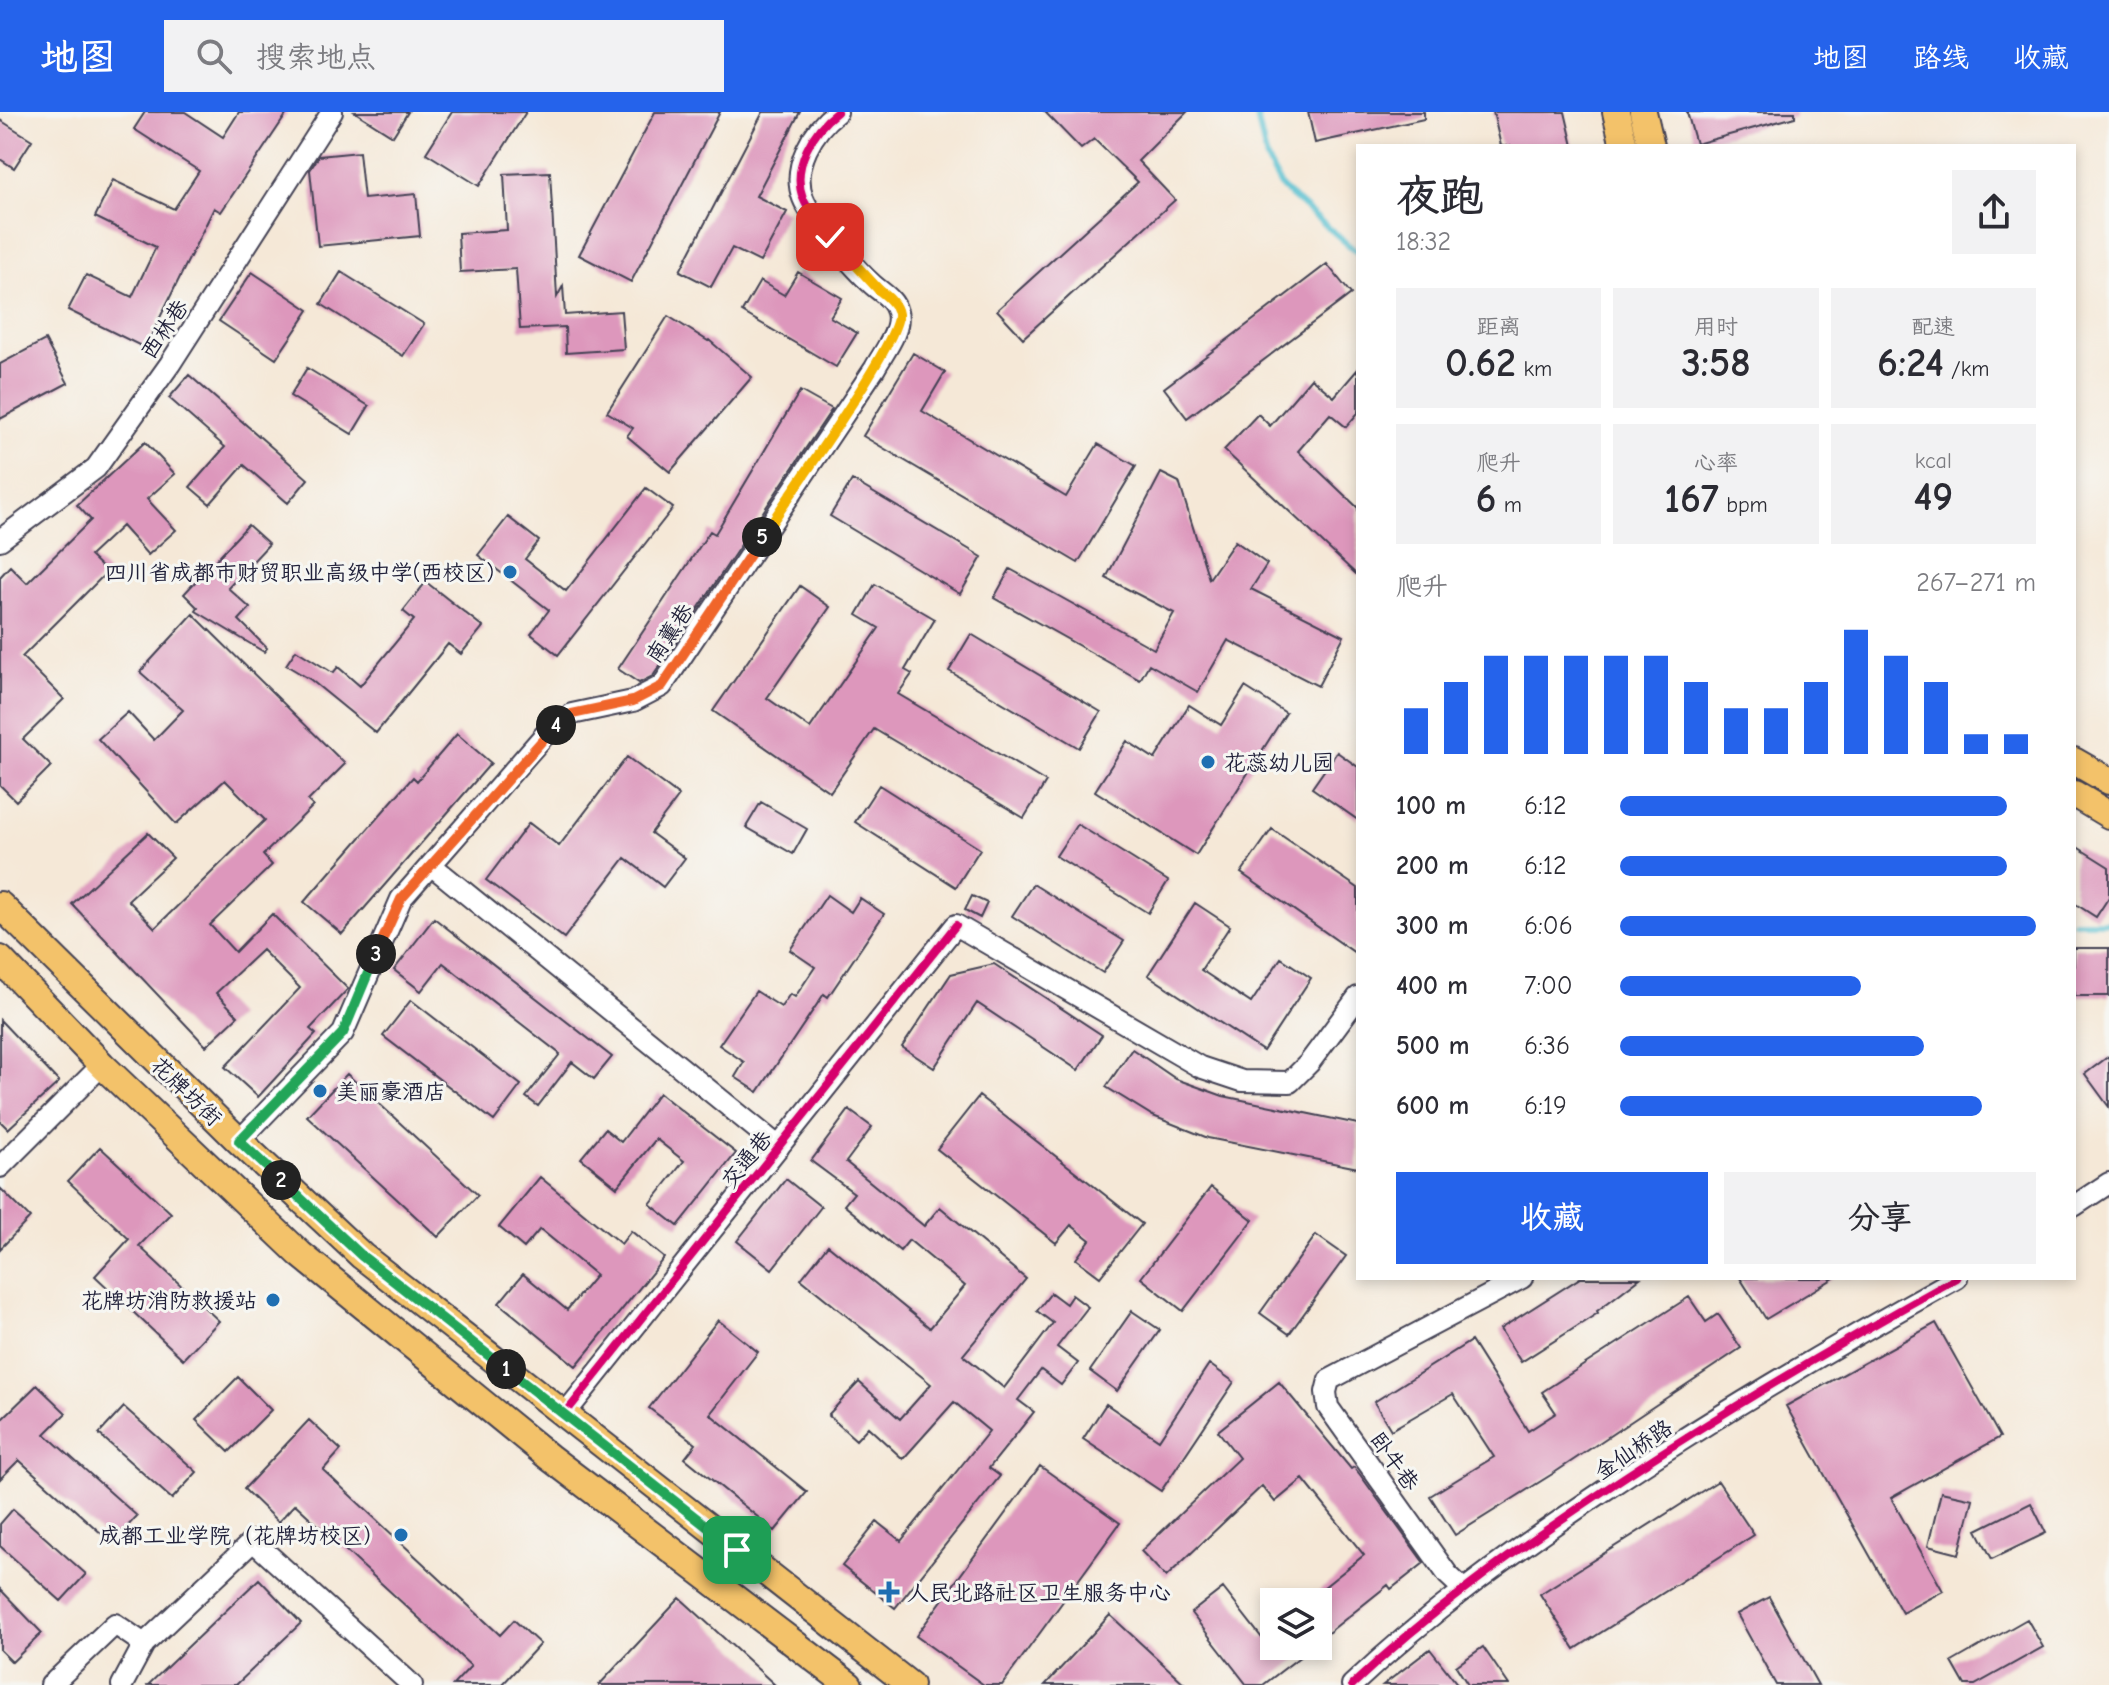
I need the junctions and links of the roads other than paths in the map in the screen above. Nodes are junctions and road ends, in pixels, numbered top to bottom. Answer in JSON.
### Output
{"nodes":[{"id":1,"x":332,"y":112,"type":"edge"},
{"id":2,"x":837,"y":112,"type":"edge"},
{"id":3,"x":1616,"y":112,"type":"edge"},
{"id":4,"x":1643,"y":112,"type":"edge"},
{"id":5,"x":1624,"y":144,"type":"edge"},
{"id":6,"x":1651,"y":144,"type":"edge"},
{"id":7,"x":0,"y":540,"type":"edge"},
{"id":8,"x":2076,"y":762,"type":"edge"},
{"id":9,"x":2109,"y":781,"type":"edge"},
{"id":10,"x":2076,"y":795,"type":"edge"},
{"id":11,"x":2109,"y":815,"type":"edge"},
{"id":12,"x":431,"y":865,"type":"junction"},
{"id":13,"x":0,"y":905,"type":"edge"},
{"id":14,"x":0,"y":959,"type":"edge"},
{"id":15,"x":1356,"y":1000,"type":"edge"},
{"id":16,"x":102,"y":1065,"type":"junction"},
{"id":17,"x":239,"y":1141,"type":"junction"},
{"id":18,"x":779,"y":1147,"type":"junction"},
{"id":19,"x":0,"y":1167,"type":"edge"},
{"id":20,"x":2109,"y":1183,"type":"edge"},
{"id":21,"x":2076,"y":1205,"type":"edge"},
{"id":22,"x":1518,"y":1280,"type":"edge"},
{"id":23,"x":1953,"y":1280,"type":"edge"},
{"id":24,"x":564,"y":1415,"type":"junction"},
{"id":25,"x":1463,"y":1589,"type":"junction"},
{"id":26,"x":144,"y":1644,"type":"junction"},
{"id":27,"x":51,"y":1685,"type":"edge"},
{"id":28,"x":122,"y":1685,"type":"edge"},
{"id":29,"x":412,"y":1685,"type":"edge"},
{"id":30,"x":849,"y":1685,"type":"edge"},
{"id":31,"x":910,"y":1685,"type":"edge"},
{"id":32,"x":1352,"y":1685,"type":"edge"}],
"edges":[{"from":1,"to":7,"type":"street","name":"西林巷"},
{"from":2,"to":12,"type":"street","name":"南薰巷"},
{"from":3,"to":5,"type":"main road"},
{"from":4,"to":6,"type":"main road"},
{"from":8,"to":9,"type":"main road"},
{"from":10,"to":11,"type":"main road"},
{"from":12,"to":17,"type":"street","name":"南薰巷"},
{"from":12,"to":18,"type":"street"},
{"from":13,"to":17,"type":"main road","name":"花牌坊街"},
{"from":14,"to":16,"type":"main road","name":"花牌坊街"},
{"from":15,"to":18,"type":"street","name":"交通巷"},
{"from":16,"to":19,"type":"street"},
{"from":16,"to":30,"type":"main road","name":"花牌坊街"},
{"from":17,"to":24,"type":"main road","name":"花牌坊街"},
{"from":18,"to":24,"type":"street","name":"交通巷"},
{"from":20,"to":21,"type":"street"},
{"from":22,"to":25,"type":"street","name":"卧牛巷"},
{"from":23,"to":25,"type":"street","name":"金仙桥路"},
{"from":24,"to":31,"type":"main road","name":"花牌坊街"},
{"from":25,"to":32,"type":"street","name":"金仙桥路"},
{"from":26,"to":27,"type":"street"},
{"from":26,"to":28,"type":"street"},
{"from":26,"to":29,"type":"street"}]}
